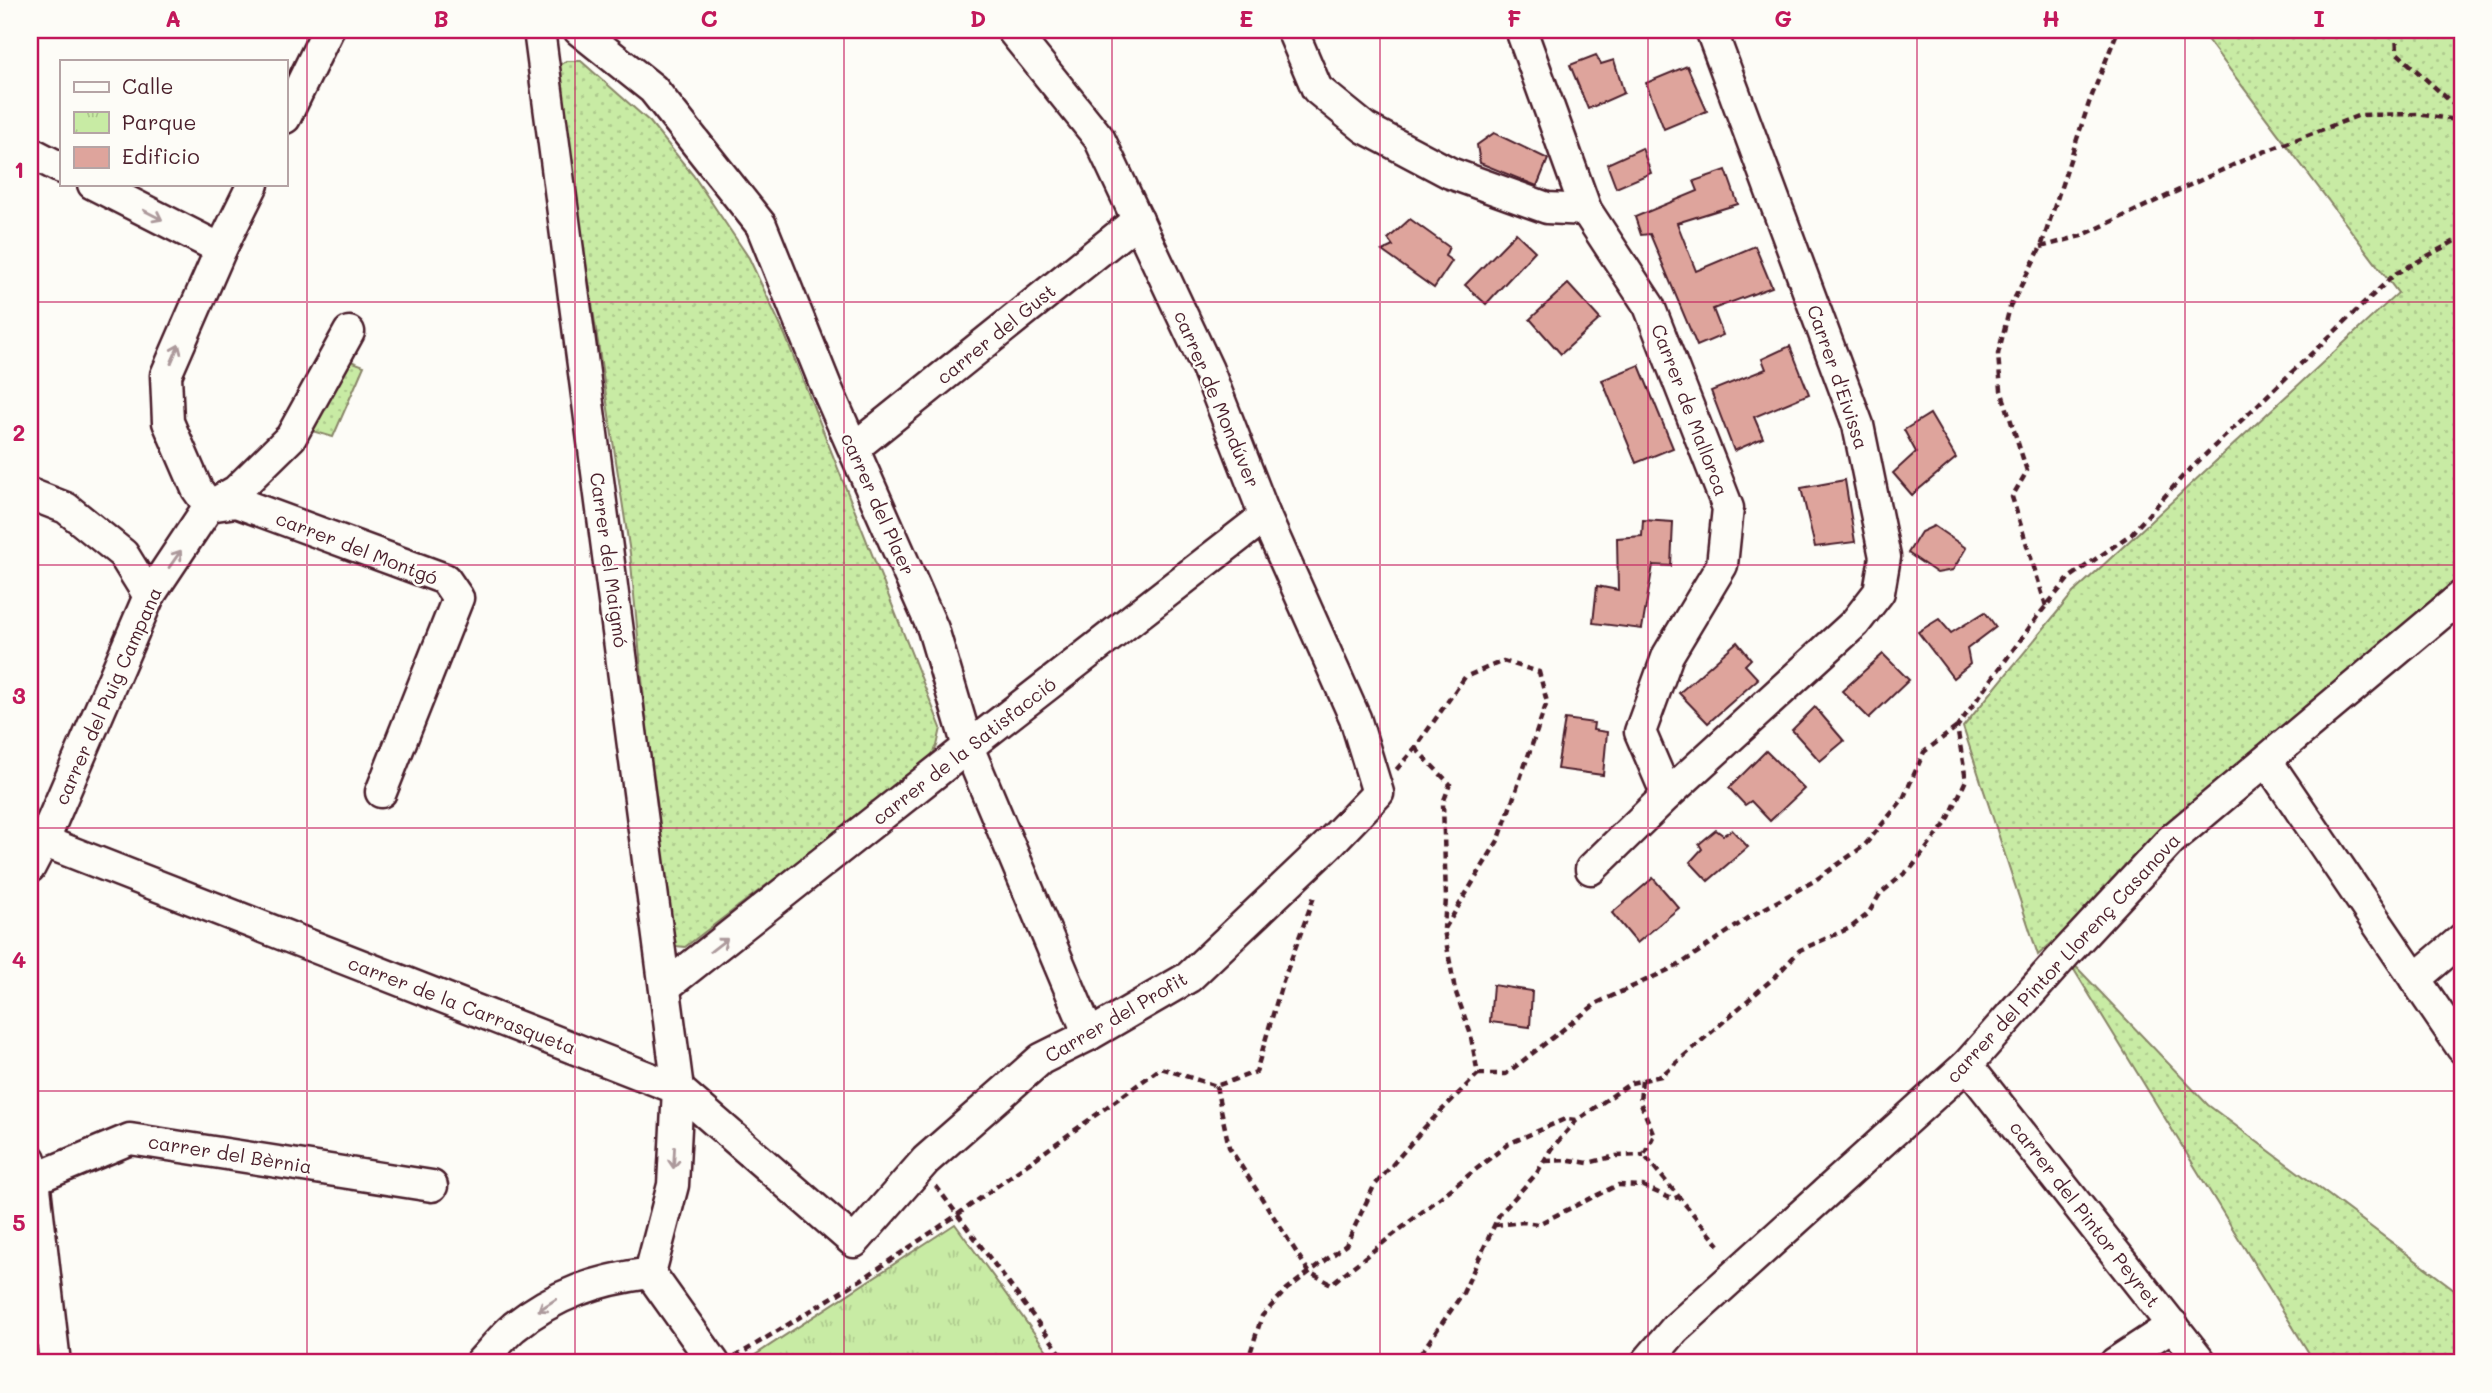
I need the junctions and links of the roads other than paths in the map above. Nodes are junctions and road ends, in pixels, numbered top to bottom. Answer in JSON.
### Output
{"nodes":[{"id":1,"x":328,"y":30,"type":"edge"},
{"id":2,"x":539,"y":30,"type":"edge"},
{"id":3,"x":579,"y":30,"type":"edge"},
{"id":4,"x":1012,"y":30,"type":"edge"},
{"id":5,"x":1292,"y":30,"type":"edge"},
{"id":6,"x":1521,"y":30,"type":"edge"},
{"id":7,"x":1711,"y":30,"type":"edge"},
{"id":8,"x":287,"y":114,"type":"edge"},
{"id":9,"x":30,"y":152,"type":"edge"},
{"id":10,"x":60,"y":167,"type":"edge"},
{"id":11,"x":97,"y":186,"type":"edge"},
{"id":12,"x":252,"y":186,"type":"edge"},
{"id":13,"x":1586,"y":210,"type":"junction"},
{"id":14,"x":1138,"y":220,"type":"junction"},
{"id":15,"x":221,"y":249,"type":"junction"},
{"id":16,"x":349,"y":332,"type":"dead end"},
{"id":17,"x":854,"y":448,"type":"junction"},
{"id":18,"x":30,"y":494,"type":"edge"},
{"id":19,"x":209,"y":506,"type":"junction"},
{"id":20,"x":1265,"y":516,"type":"junction"},
{"id":21,"x":149,"y":596,"type":"junction"},
{"id":22,"x":2462,"y":596,"type":"edge"},
{"id":23,"x":968,"y":747,"type":"junction"},
{"id":24,"x":2267,"y":761,"type":"junction"},
{"id":25,"x":381,"y":792,"type":"dead end"},
{"id":26,"x":1378,"y":793,"type":"joint"},
{"id":27,"x":1667,"y":794,"type":"junction"},
{"id":28,"x":34,"y":848,"type":"edge"},
{"id":29,"x":1591,"y":869,"type":"dead end"},
{"id":30,"x":2462,"y":939,"type":"edge"},
{"id":31,"x":2415,"y":979,"type":"junction"},
{"id":32,"x":665,"y":987,"type":"junction"},
{"id":33,"x":1089,"y":1035,"type":"junction"},
{"id":34,"x":2462,"y":1048,"type":"edge"},
{"id":35,"x":1967,"y":1065,"type":"junction"},
{"id":36,"x":678,"y":1089,"type":"junction"},
{"id":37,"x":32,"y":1168,"type":"edge"},
{"id":38,"x":432,"y":1186,"type":"dead end"},
{"id":39,"x":853,"y":1242,"type":"joint"},
{"id":40,"x":650,"y":1273,"type":"junction"},
{"id":41,"x":2173,"y":1325,"type":"junction"},
{"id":42,"x":55,"y":1363,"type":"edge"},
{"id":43,"x":480,"y":1363,"type":"edge"},
{"id":44,"x":714,"y":1363,"type":"edge"},
{"id":45,"x":1646,"y":1363,"type":"edge"},
{"id":46,"x":2115,"y":1363,"type":"edge"},
{"id":47,"x":2202,"y":1363,"type":"edge"}],
"edges":[{"from":1,"to":8,"type":"street"},
{"from":2,"to":32,"type":"street","name":"Carrer del Maigmó"},
{"from":3,"to":17,"type":"street","name":"carrer del Plaer"},
{"from":4,"to":14,"type":"street","name":"carrer de Mondúver"},
{"from":5,"to":13,"type":"street"},
{"from":6,"to":13,"type":"street","name":"Carrer de Mallorca"},
{"from":7,"to":27,"type":"street","name":"Carrer d'Eivissa"},
{"from":9,"to":10,"type":"street"},
{"from":11,"to":15,"type":"street","one_way":true},
{"from":12,"to":15,"type":"street"},
{"from":13,"to":27,"type":"street","name":"Carrer de Mallorca"},
{"from":14,"to":17,"type":"street","name":"carrer del Gust"},
{"from":14,"to":20,"type":"street","name":"carrer de Mondúver"},
{"from":19,"to":15,"type":"street","one_way":true},
{"from":16,"to":19,"type":"street"},
{"from":17,"to":23,"type":"street","name":"carrer del Plaer"},
{"from":18,"to":21,"type":"street"},
{"from":21,"to":19,"type":"street","name":"carrer del Puig Campana","one_way":true},
{"from":19,"to":25,"type":"street","name":"carrer del Montgó"},
{"from":20,"to":23,"type":"street","name":"carrer de la Satisfacció"},
{"from":20,"to":26,"type":"street","name":"carrer de Mondúver"},
{"from":21,"to":28,"type":"street","name":"carrer del Puig Campana"},
{"from":22,"to":24,"type":"street","name":"carrer del Pintor Llorenç Casanova"},
{"from":32,"to":23,"type":"street","name":"carrer de la Satisfacció","one_way":true},
{"from":23,"to":33,"type":"street","name":"carrer del Plaer"},
{"from":24,"to":31,"type":"street"},
{"from":24,"to":35,"type":"street","name":"carrer del Pintor Llorenç Casanova"},
{"from":26,"to":33,"type":"street","name":"Carrer del Profit"},
{"from":27,"to":29,"type":"street","name":"Carrer d'Eivissa"},
{"from":28,"to":36,"type":"street","name":"carrer de la Carrasqueta"},
{"from":30,"to":31,"type":"street"},
{"from":31,"to":34,"type":"street"},
{"from":32,"to":36,"type":"street","name":"Carrer del Maigmó"},
{"from":33,"to":39,"type":"street","name":"Carrer del Profit"},
{"from":35,"to":41,"type":"street","name":"carrer del Pintor Peyret"},
{"from":35,"to":45,"type":"street","name":"carrer del Pintor Llorenç Casanova"},
{"from":36,"to":39,"type":"street","name":"carrer de la Carrasqueta"},
{"from":36,"to":40,"type":"street","name":"Carrer del Maigmó","one_way":true},
{"from":37,"to":38,"type":"street","name":"carrer del Bèrnia"},
{"from":37,"to":42,"type":"street"},
{"from":40,"to":43,"type":"street","one_way":true},
{"from":40,"to":44,"type":"street"},
{"from":41,"to":46,"type":"street"},
{"from":41,"to":47,"type":"street","name":"carrer del Pintor Peyret"}]}
